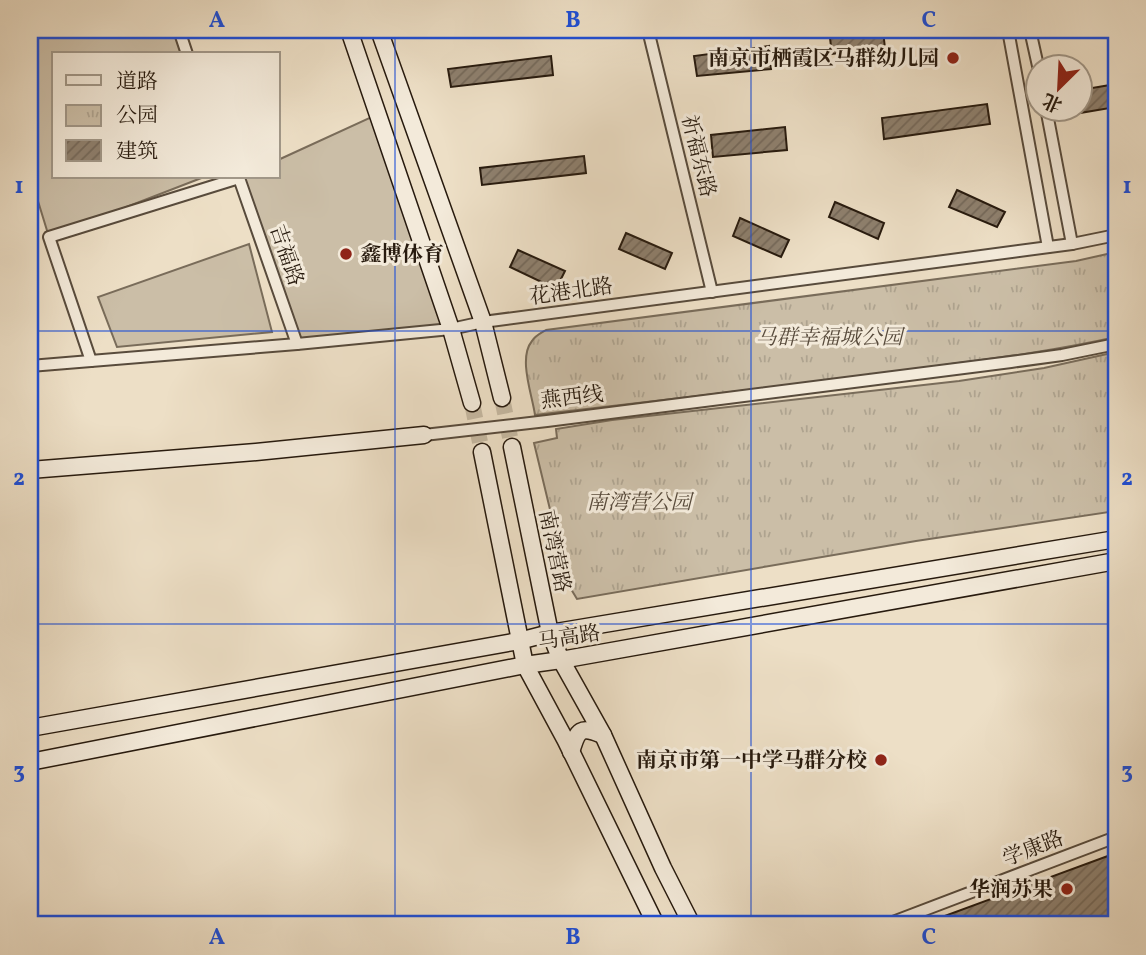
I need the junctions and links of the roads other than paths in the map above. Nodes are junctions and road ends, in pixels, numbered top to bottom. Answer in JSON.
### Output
{"nodes":[{"id":1,"x":178,"y":30,"type":"edge"},
{"id":2,"x":349,"y":30,"type":"edge"},
{"id":3,"x":379,"y":30,"type":"edge"},
{"id":4,"x":648,"y":30,"type":"edge"},
{"id":5,"x":1008,"y":30,"type":"edge"},
{"id":6,"x":1030,"y":30,"type":"edge"},
{"id":7,"x":186,"y":52,"type":"edge"},
{"id":8,"x":1035,"y":52,"type":"edge"},
{"id":9,"x":1049,"y":122,"type":"edge"},
{"id":10,"x":233,"y":178,"type":"edge"},
{"id":11,"x":1116,"y":235,"type":"edge"},
{"id":12,"x":1072,"y":244,"type":"junction"},
{"id":13,"x":1048,"y":247,"type":"junction"},
{"id":14,"x":712,"y":292,"type":"junction"},
{"id":15,"x":483,"y":322,"type":"junction"},
{"id":16,"x":451,"y":329,"type":"junction"},
{"id":17,"x":297,"y":344,"type":"junction"},
{"id":18,"x":1116,"y":344,"type":"edge"},
{"id":19,"x":90,"y":361,"type":"junction"},
{"id":20,"x":30,"y":366,"type":"edge"},
{"id":21,"x":502,"y":398,"type":"tunnel mouth"},
{"id":22,"x":472,"y":404,"type":"tunnel mouth"},
{"id":23,"x":424,"y":435,"type":"joint"},
{"id":24,"x":512,"y":447,"type":"tunnel mouth"},
{"id":25,"x":482,"y":452,"type":"tunnel mouth"},
{"id":26,"x":30,"y":470,"type":"edge"},
{"id":27,"x":1116,"y":540,"type":"edge"},
{"id":28,"x":1116,"y":561,"type":"edge"},
{"id":29,"x":550,"y":633,"type":"junction"},
{"id":30,"x":519,"y":641,"type":"junction"},
{"id":31,"x":561,"y":660,"type":"junction"},
{"id":32,"x":525,"y":665,"type":"junction"},
{"id":33,"x":30,"y":728,"type":"edge"},
{"id":34,"x":603,"y":735,"type":"junction"},
{"id":35,"x":571,"y":752,"type":"junction"},
{"id":36,"x":30,"y":762,"type":"edge"},
{"id":37,"x":1116,"y":836,"type":"edge"},
{"id":38,"x":656,"y":925,"type":"edge"},
{"id":39,"x":692,"y":925,"type":"edge"},
{"id":40,"x":885,"y":925,"type":"edge"}],
"edges":[{"from":1,"to":7,"type":"street"},
{"from":2,"to":16,"type":"main road"},
{"from":3,"to":15,"type":"main road"},
{"from":4,"to":14,"type":"street","name":"祈福东路"},
{"from":5,"to":13,"type":"street"},
{"from":6,"to":8,"type":"street"},
{"from":9,"to":12,"type":"street"},
{"from":10,"to":17,"type":"street","name":"吉福路"},
{"from":10,"to":19,"type":"street"},
{"from":11,"to":12,"type":"street","name":"花港北路"},
{"from":12,"to":13,"type":"street","name":"花港北路"},
{"from":13,"to":14,"type":"street","name":"花港北路"},
{"from":14,"to":15,"type":"street","name":"花港北路"},
{"from":15,"to":16,"type":"street","name":"花港北路"},
{"from":15,"to":21,"type":"main road"},
{"from":16,"to":17,"type":"street","name":"花港北路"},
{"from":16,"to":22,"type":"main road"},
{"from":17,"to":19,"type":"street","name":"花港北路"},
{"from":18,"to":23,"type":"street","name":"燕西线"},
{"from":19,"to":20,"type":"street","name":"花港北路"},
{"from":23,"to":26,"type":"main road","name":"燕西线"},
{"from":24,"to":29,"type":"main road","name":"南湾营路"},
{"from":25,"to":30,"type":"main road"},
{"from":27,"to":29,"type":"main road","name":"马高路"},
{"from":28,"to":31,"type":"main road","name":"马高路"},
{"from":29,"to":30,"type":"main road","name":"马高路"},
{"from":29,"to":31,"type":"main road","name":"南湾营路"},
{"from":30,"to":32,"type":"main road"},
{"from":30,"to":33,"type":"main road","name":"马高路"},
{"from":31,"to":32,"type":"main road","name":"马高路"},
{"from":31,"to":34,"type":"main road","name":"南湾营路"},
{"from":32,"to":35,"type":"main road"},
{"from":32,"to":36,"type":"main road","name":"马高路"},
{"from":34,"to":35,"type":"main road"},
{"from":34,"to":39,"type":"main road","name":"南湾营路"},
{"from":35,"to":38,"type":"main road"},
{"from":37,"to":40,"type":"street","name":"学康路"}]}
